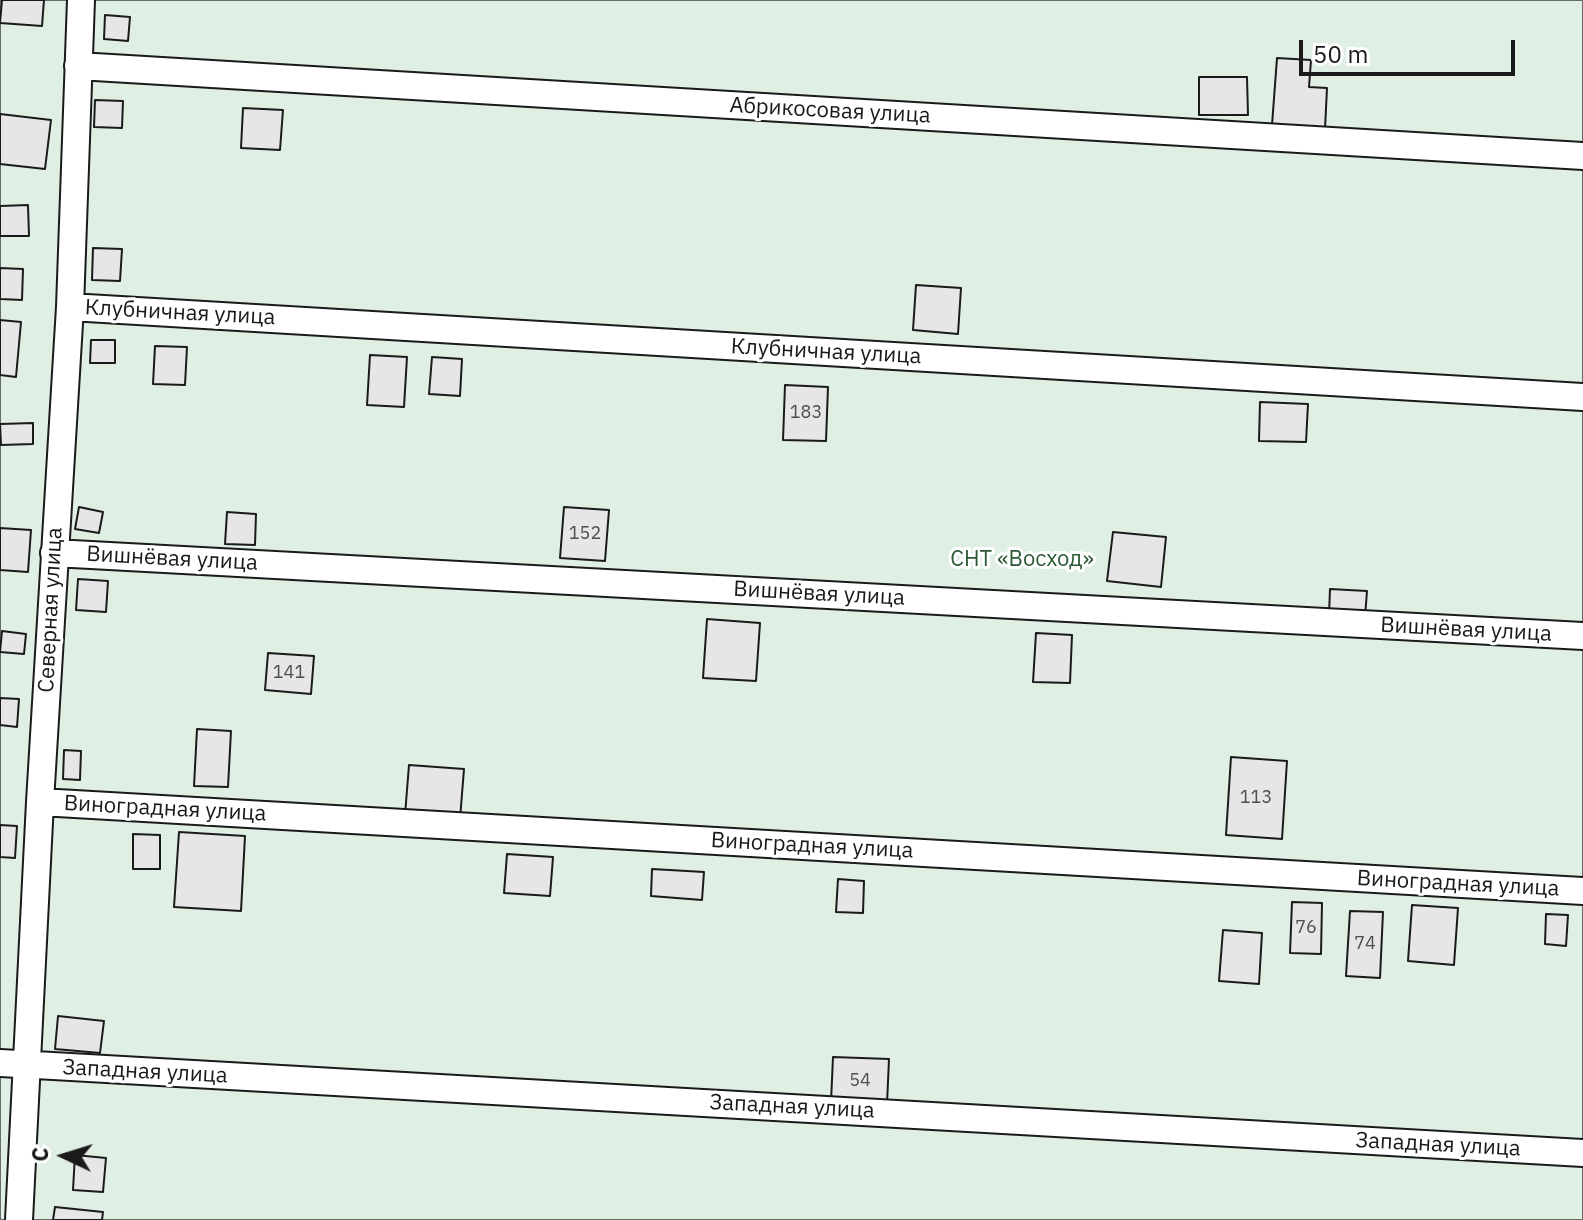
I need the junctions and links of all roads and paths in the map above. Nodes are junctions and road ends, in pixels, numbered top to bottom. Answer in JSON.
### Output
{"nodes":[{"id":1,"x":81,"y":0,"type":"edge"},
{"id":2,"x":78,"y":66,"type":"junction"},
{"id":3,"x":1583,"y":156,"type":"edge"},
{"id":4,"x":70,"y":307,"type":"junction"},
{"id":5,"x":1583,"y":397,"type":"edge"},
{"id":6,"x":54,"y":553,"type":"junction"},
{"id":7,"x":1583,"y":636,"type":"edge"},
{"id":8,"x":40,"y":802,"type":"junction"},
{"id":9,"x":1583,"y":891,"type":"edge"},
{"id":10,"x":0,"y":1063,"type":"edge"},
{"id":11,"x":27,"y":1065,"type":"junction"},
{"id":12,"x":1583,"y":1153,"type":"edge"},
{"id":13,"x":19,"y":1220,"type":"edge"}],
"edges":[{"from":1,"to":2,"type":"street","name":"Северная улица"},
{"from":2,"to":3,"type":"street","name":"Абрикосовая улица"},
{"from":2,"to":4,"type":"street","name":"Северная улица"},
{"from":4,"to":5,"type":"street","name":"Клубничная улица"},
{"from":4,"to":6,"type":"street","name":"Северная улица"},
{"from":6,"to":7,"type":"street","name":"Вишнёвая улица"},
{"from":6,"to":8,"type":"street","name":"Северная улица"},
{"from":8,"to":9,"type":"street","name":"Виноградная улица"},
{"from":8,"to":11,"type":"street","name":"Северная улица"},
{"from":10,"to":11,"type":"street","name":"Западная улица"},
{"from":11,"to":12,"type":"street","name":"Западная улица"},
{"from":11,"to":13,"type":"street","name":"Северная улица"}]}
